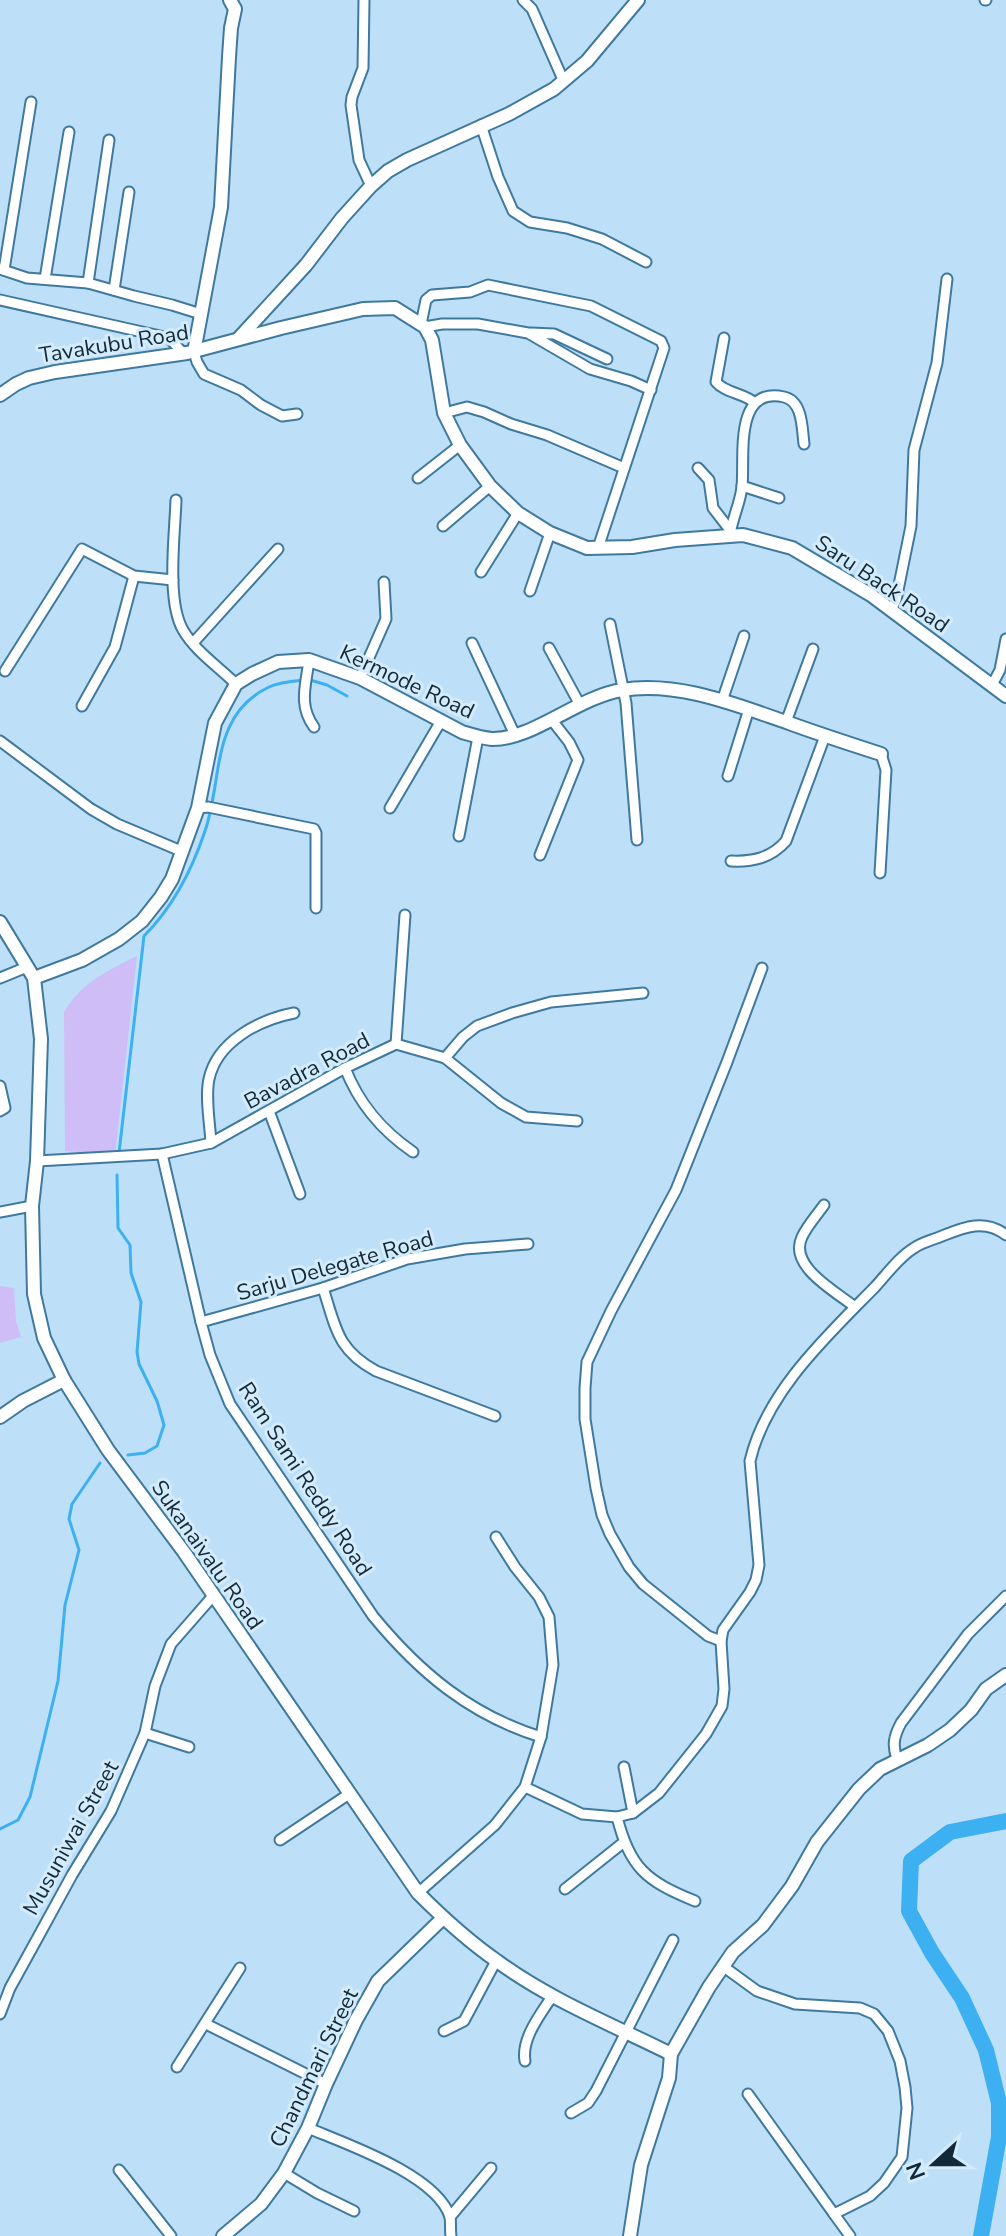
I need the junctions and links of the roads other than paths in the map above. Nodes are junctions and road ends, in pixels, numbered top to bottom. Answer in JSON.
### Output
{"nodes":[{"id":1,"x":230,"y":0,"type":"edge"},
{"id":2,"x":364,"y":0,"type":"edge"},
{"id":3,"x":523,"y":0,"type":"edge"},
{"id":4,"x":638,"y":0,"type":"edge"},
{"id":5,"x":564,"y":82,"type":"junction"},
{"id":6,"x":31,"y":102,"type":"dead end"},
{"id":7,"x":481,"y":125,"type":"junction"},
{"id":8,"x":69,"y":132,"type":"dead end"},
{"id":9,"x":109,"y":140,"type":"dead end"},
{"id":10,"x":371,"y":186,"type":"junction"},
{"id":11,"x":129,"y":192,"type":"dead end"},
{"id":12,"x":646,"y":262,"type":"dead end"},
{"id":13,"x":2,"y":270,"type":"edge"},
{"id":14,"x":45,"y":279,"type":"junction"},
{"id":15,"x":947,"y":279,"type":"dead end"},
{"id":16,"x":88,"y":283,"type":"junction"},
{"id":17,"x":114,"y":290,"type":"junction"},
{"id":18,"x":0,"y":300,"type":"edge"},
{"id":19,"x":201,"y":314,"type":"junction"},
{"id":20,"x":423,"y":326,"type":"junction"},
{"id":21,"x":528,"y":333,"type":"junction"},
{"id":22,"x":724,"y":338,"type":"dead end"},
{"id":23,"x":238,"y":340,"type":"junction"},
{"id":24,"x":189,"y":353,"type":"junction"},
{"id":25,"x":607,"y":359,"type":"dead end"},
{"id":26,"x":651,"y":390,"type":"junction"},
{"id":27,"x":0,"y":395,"type":"edge"},
{"id":28,"x":755,"y":403,"type":"junction"},
{"id":29,"x":444,"y":413,"type":"junction"},
{"id":30,"x":297,"y":414,"type":"dead end"},
{"id":31,"x":804,"y":444,"type":"dead end"},
{"id":32,"x":460,"y":445,"type":"junction"},
{"id":33,"x":624,"y":468,"type":"junction"},
{"id":34,"x":698,"y":468,"type":"dead end"},
{"id":35,"x":418,"y":478,"type":"dead end"},
{"id":36,"x":490,"y":486,"type":"junction"},
{"id":37,"x":742,"y":486,"type":"junction"},
{"id":38,"x":779,"y":498,"type":"dead end"},
{"id":39,"x":176,"y":500,"type":"dead end"},
{"id":40,"x":518,"y":513,"type":"junction"},
{"id":41,"x":443,"y":526,"type":"dead end"},
{"id":42,"x":550,"y":533,"type":"junction"},
{"id":43,"x":730,"y":533,"type":"junction"},
{"id":44,"x":598,"y":548,"type":"junction"},
{"id":45,"x":278,"y":549,"type":"dead end"},
{"id":46,"x":481,"y":572,"type":"dead end"},
{"id":47,"x":134,"y":576,"type":"junction"},
{"id":48,"x":173,"y":580,"type":"junction"},
{"id":49,"x":384,"y":582,"type":"dead end"},
{"id":50,"x":530,"y":591,"type":"dead end"},
{"id":51,"x":891,"y":610,"type":"junction"},
{"id":52,"x":610,"y":624,"type":"dead end"},
{"id":53,"x":744,"y":636,"type":"dead end"},
{"id":54,"x":1006,"y":639,"type":"edge"},
{"id":55,"x":193,"y":643,"type":"junction"},
{"id":56,"x":472,"y":643,"type":"dead end"},
{"id":57,"x":549,"y":648,"type":"dead end"},
{"id":58,"x":813,"y":649,"type":"dead end"},
{"id":59,"x":309,"y":660,"type":"junction"},
{"id":60,"x":5,"y":671,"type":"dead end"},
{"id":61,"x":360,"y":678,"type":"junction"},
{"id":62,"x":236,"y":684,"type":"junction"},
{"id":63,"x":992,"y":685,"type":"junction"},
{"id":64,"x":622,"y":690,"type":"junction"},
{"id":65,"x":1006,"y":696,"type":"edge"},
{"id":66,"x":722,"y":701,"type":"junction"},
{"id":67,"x":579,"y":703,"type":"junction"},
{"id":68,"x":82,"y":706,"type":"dead end"},
{"id":69,"x":749,"y":709,"type":"junction"},
{"id":70,"x":551,"y":719,"type":"junction"},
{"id":71,"x":441,"y":721,"type":"junction"},
{"id":72,"x":786,"y":722,"type":"junction"},
{"id":73,"x":314,"y":727,"type":"dead end"},
{"id":74,"x":515,"y":735,"type":"junction"},
{"id":75,"x":825,"y":736,"type":"junction"},
{"id":76,"x":478,"y":737,"type":"junction"},
{"id":77,"x":0,"y":741,"type":"edge"},
{"id":78,"x":881,"y":754,"type":"joint"},
{"id":79,"x":728,"y":776,"type":"dead end"},
{"id":80,"x":390,"y":808,"type":"dead end"},
{"id":81,"x":208,"y":809,"type":"junction"},
{"id":82,"x":459,"y":836,"type":"dead end"},
{"id":83,"x":637,"y":840,"type":"dead end"},
{"id":84,"x":181,"y":851,"type":"junction"},
{"id":85,"x":540,"y":855,"type":"dead end"},
{"id":86,"x":731,"y":861,"type":"dead end"},
{"id":87,"x":880,"y":873,"type":"dead end"},
{"id":88,"x":316,"y":908,"type":"dead end"},
{"id":89,"x":405,"y":915,"type":"dead end"},
{"id":90,"x":0,"y":922,"type":"edge"},
{"id":91,"x":762,"y":968,"type":"dead end"},
{"id":92,"x":31,"y":972,"type":"junction"},
{"id":93,"x":0,"y":978,"type":"edge"},
{"id":94,"x":643,"y":993,"type":"dead end"},
{"id":95,"x":294,"y":1013,"type":"dead end"},
{"id":96,"x":396,"y":1044,"type":"junction"},
{"id":97,"x":445,"y":1058,"type":"junction"},
{"id":98,"x":345,"y":1068,"type":"junction"},
{"id":99,"x":0,"y":1086,"type":"edge"},
{"id":100,"x":2,"y":1108,"type":"edge"},
{"id":101,"x":269,"y":1111,"type":"junction"},
{"id":102,"x":577,"y":1121,"type":"dead end"},
{"id":103,"x":211,"y":1143,"type":"junction"},
{"id":104,"x":413,"y":1152,"type":"dead end"},
{"id":105,"x":162,"y":1154,"type":"junction"},
{"id":106,"x":37,"y":1161,"type":"junction"},
{"id":107,"x":300,"y":1194,"type":"dead end"},
{"id":108,"x":824,"y":1205,"type":"dead end"},
{"id":109,"x":32,"y":1206,"type":"junction"},
{"id":110,"x":0,"y":1212,"type":"edge"},
{"id":111,"x":1006,"y":1235,"type":"edge"},
{"id":112,"x":528,"y":1244,"type":"dead end"},
{"id":113,"x":323,"y":1288,"type":"junction"},
{"id":114,"x":855,"y":1307,"type":"junction"},
{"id":115,"x":201,"y":1322,"type":"junction"},
{"id":116,"x":64,"y":1380,"type":"junction"},
{"id":117,"x":495,"y":1416,"type":"dead end"},
{"id":118,"x":0,"y":1417,"type":"edge"},
{"id":119,"x":496,"y":1537,"type":"dead end"},
{"id":120,"x":213,"y":1596,"type":"junction"},
{"id":121,"x":1006,"y":1596,"type":"edge"},
{"id":122,"x":721,"y":1641,"type":"junction"},
{"id":123,"x":1006,"y":1675,"type":"edge"},
{"id":124,"x":145,"y":1733,"type":"junction"},
{"id":125,"x":541,"y":1737,"type":"junction"},
{"id":126,"x":189,"y":1747,"type":"dead end"},
{"id":127,"x":897,"y":1759,"type":"junction"},
{"id":128,"x":624,"y":1767,"type":"dead end"},
{"id":129,"x":525,"y":1787,"type":"junction"},
{"id":130,"x":349,"y":1794,"type":"junction"},
{"id":131,"x":633,"y":1813,"type":"junction"},
{"id":132,"x":617,"y":1817,"type":"junction"},
{"id":133,"x":280,"y":1840,"type":"dead end"},
{"id":134,"x":624,"y":1842,"type":"junction"},
{"id":135,"x":565,"y":1889,"type":"dead end"},
{"id":136,"x":418,"y":1893,"type":"junction"},
{"id":137,"x":695,"y":1901,"type":"dead end"},
{"id":138,"x":443,"y":1918,"type":"junction"},
{"id":139,"x":673,"y":1940,"type":"dead end"},
{"id":140,"x":496,"y":1961,"type":"junction"},
{"id":141,"x":724,"y":1967,"type":"junction"},
{"id":142,"x":240,"y":1968,"type":"dead end"},
{"id":143,"x":553,"y":1995,"type":"junction"},
{"id":144,"x":0,"y":2014,"type":"edge"},
{"id":145,"x":206,"y":2024,"type":"junction"},
{"id":146,"x":444,"y":2031,"type":"dead end"},
{"id":147,"x":625,"y":2031,"type":"junction"},
{"id":148,"x":671,"y":2054,"type":"junction"},
{"id":149,"x":525,"y":2061,"type":"dead end"},
{"id":150,"x":177,"y":2067,"type":"dead end"},
{"id":151,"x":326,"y":2084,"type":"junction"},
{"id":152,"x":748,"y":2094,"type":"dead end"},
{"id":153,"x":571,"y":2113,"type":"dead end"},
{"id":154,"x":308,"y":2128,"type":"junction"},
{"id":155,"x":491,"y":2168,"type":"dead end"},
{"id":156,"x":119,"y":2170,"type":"dead end"},
{"id":157,"x":284,"y":2173,"type":"junction"},
{"id":158,"x":354,"y":2211,"type":"dead end"},
{"id":159,"x":834,"y":2214,"type":"junction"},
{"id":160,"x":450,"y":2217,"type":"junction"},
{"id":161,"x":171,"y":2236,"type":"edge"},
{"id":162,"x":223,"y":2236,"type":"edge"},
{"id":163,"x":451,"y":2236,"type":"edge"},
{"id":164,"x":630,"y":2236,"type":"edge"},
{"id":165,"x":850,"y":2236,"type":"edge"}],
"edges":[{"from":1,"to":19,"type":"street"},
{"from":2,"to":10,"type":"street"},
{"from":3,"to":5,"type":"street"},
{"from":4,"to":5,"type":"street"},
{"from":5,"to":7,"type":"street"},
{"from":6,"to":13,"type":"street"},
{"from":7,"to":10,"type":"street"},
{"from":7,"to":12,"type":"street"},
{"from":8,"to":14,"type":"street"},
{"from":9,"to":16,"type":"street"},
{"from":10,"to":23,"type":"street"},
{"from":11,"to":17,"type":"street"},
{"from":13,"to":14,"type":"street"},
{"from":14,"to":16,"type":"street"},
{"from":15,"to":51,"type":"street"},
{"from":16,"to":17,"type":"street"},
{"from":17,"to":19,"type":"street"},
{"from":18,"to":24,"type":"street"},
{"from":19,"to":24,"type":"street"},
{"from":20,"to":21,"type":"street"},
{"from":20,"to":23,"type":"street"},
{"from":20,"to":26,"type":"street"},
{"from":20,"to":29,"type":"street","name":"Saru Back Road"},
{"from":21,"to":25,"type":"street"},
{"from":21,"to":26,"type":"street"},
{"from":22,"to":28,"type":"street"},
{"from":23,"to":24,"type":"street","name":"Tavakubu Road"},
{"from":24,"to":27,"type":"street","name":"Tavakubu Road"},
{"from":24,"to":30,"type":"street"},
{"from":26,"to":33,"type":"street"},
{"from":28,"to":31,"type":"street"},
{"from":28,"to":37,"type":"street"},
{"from":29,"to":32,"type":"street","name":"Saru Back Road"},
{"from":29,"to":33,"type":"street"},
{"from":32,"to":35,"type":"street"},
{"from":32,"to":36,"type":"street","name":"Saru Back Road"},
{"from":33,"to":44,"type":"street"},
{"from":34,"to":43,"type":"street"},
{"from":36,"to":40,"type":"street","name":"Saru Back Road"},
{"from":36,"to":41,"type":"street"},
{"from":37,"to":38,"type":"street"},
{"from":37,"to":43,"type":"street"},
{"from":39,"to":48,"type":"street"},
{"from":40,"to":42,"type":"street","name":"Saru Back Road"},
{"from":40,"to":46,"type":"street"},
{"from":42,"to":44,"type":"street","name":"Saru Back Road"},
{"from":42,"to":50,"type":"street"},
{"from":43,"to":44,"type":"street","name":"Saru Back Road"},
{"from":43,"to":51,"type":"street","name":"Saru Back Road"},
{"from":45,"to":55,"type":"street"},
{"from":47,"to":48,"type":"street"},
{"from":47,"to":60,"type":"street"},
{"from":47,"to":68,"type":"street"},
{"from":48,"to":55,"type":"street"},
{"from":49,"to":61,"type":"street"},
{"from":51,"to":63,"type":"street","name":"Saru Back Road"},
{"from":52,"to":64,"type":"street"},
{"from":53,"to":66,"type":"street"},
{"from":54,"to":63,"type":"street"},
{"from":55,"to":62,"type":"street"},
{"from":56,"to":74,"type":"street"},
{"from":57,"to":67,"type":"street"},
{"from":58,"to":72,"type":"street"},
{"from":59,"to":61,"type":"street","name":"Kermode Road"},
{"from":59,"to":62,"type":"street","name":"Kermode Road"},
{"from":59,"to":73,"type":"street"},
{"from":61,"to":71,"type":"street","name":"Kermode Road"},
{"from":62,"to":81,"type":"street"},
{"from":63,"to":65,"type":"street","name":"Saru Back Road"},
{"from":64,"to":66,"type":"street","name":"Kermode Road"},
{"from":64,"to":67,"type":"street","name":"Kermode Road"},
{"from":64,"to":83,"type":"street"},
{"from":66,"to":69,"type":"street","name":"Kermode Road"},
{"from":67,"to":70,"type":"street","name":"Kermode Road"},
{"from":69,"to":72,"type":"street","name":"Kermode Road"},
{"from":69,"to":79,"type":"street"},
{"from":70,"to":74,"type":"street","name":"Kermode Road"},
{"from":70,"to":85,"type":"street"},
{"from":71,"to":76,"type":"street","name":"Kermode Road"},
{"from":71,"to":80,"type":"street"},
{"from":72,"to":75,"type":"street","name":"Kermode Road"},
{"from":74,"to":76,"type":"street","name":"Kermode Road"},
{"from":75,"to":78,"type":"street","name":"Kermode Road"},
{"from":75,"to":86,"type":"street"},
{"from":76,"to":82,"type":"street"},
{"from":77,"to":84,"type":"street"},
{"from":78,"to":87,"type":"street"},
{"from":81,"to":84,"type":"street"},
{"from":81,"to":88,"type":"street"},
{"from":84,"to":92,"type":"street"},
{"from":89,"to":96,"type":"street"},
{"from":90,"to":92,"type":"street","name":"Sukanaivalu Road"},
{"from":91,"to":122,"type":"street"},
{"from":92,"to":93,"type":"street"},
{"from":92,"to":106,"type":"street","name":"Sukanaivalu Road"},
{"from":94,"to":97,"type":"street"},
{"from":95,"to":103,"type":"street"},
{"from":96,"to":97,"type":"street","name":"Bavadra Road"},
{"from":96,"to":98,"type":"street","name":"Bavadra Road"},
{"from":97,"to":102,"type":"street","name":"Bavadra Road"},
{"from":98,"to":101,"type":"street","name":"Bavadra Road"},
{"from":98,"to":104,"type":"street"},
{"from":99,"to":100,"type":"street"},
{"from":101,"to":103,"type":"street","name":"Bavadra Road"},
{"from":101,"to":107,"type":"street"},
{"from":103,"to":105,"type":"street","name":"Bavadra Road"},
{"from":105,"to":106,"type":"street","name":"Bavadra Road"},
{"from":105,"to":115,"type":"street","name":"Ram Sami Reddy Road"},
{"from":106,"to":109,"type":"street","name":"Sukanaivalu Road"},
{"from":108,"to":114,"type":"street"},
{"from":109,"to":110,"type":"street"},
{"from":109,"to":116,"type":"street","name":"Sukanaivalu Road"},
{"from":111,"to":114,"type":"street"},
{"from":112,"to":113,"type":"street","name":"Sarju Delegate Road"},
{"from":113,"to":115,"type":"street","name":"Sarju Delegate Road"},
{"from":113,"to":117,"type":"street"},
{"from":114,"to":122,"type":"street"},
{"from":115,"to":125,"type":"street","name":"Ram Sami Reddy Road"},
{"from":116,"to":118,"type":"street"},
{"from":116,"to":120,"type":"street","name":"Sukanaivalu Road"},
{"from":119,"to":125,"type":"street"},
{"from":120,"to":124,"type":"street","name":"Musuniwai Street"},
{"from":120,"to":130,"type":"street","name":"Sukanaivalu Road"},
{"from":121,"to":127,"type":"street"},
{"from":122,"to":131,"type":"street"},
{"from":123,"to":127,"type":"street"},
{"from":124,"to":126,"type":"street"},
{"from":124,"to":144,"type":"street","name":"Musuniwai Street"},
{"from":125,"to":129,"type":"street"},
{"from":127,"to":141,"type":"street"},
{"from":128,"to":131,"type":"street"},
{"from":129,"to":132,"type":"street"},
{"from":129,"to":136,"type":"street"},
{"from":130,"to":133,"type":"street"},
{"from":130,"to":136,"type":"street","name":"Sukanaivalu Road"},
{"from":131,"to":132,"type":"street"},
{"from":132,"to":134,"type":"street"},
{"from":134,"to":135,"type":"street"},
{"from":134,"to":137,"type":"street"},
{"from":136,"to":138,"type":"street","name":"Sukanaivalu Road"},
{"from":138,"to":140,"type":"street","name":"Sukanaivalu Road"},
{"from":138,"to":151,"type":"street","name":"Chandmari Street"},
{"from":139,"to":147,"type":"street"},
{"from":140,"to":143,"type":"street","name":"Sukanaivalu Road"},
{"from":140,"to":146,"type":"street"},
{"from":141,"to":148,"type":"street"},
{"from":141,"to":159,"type":"street"},
{"from":142,"to":145,"type":"street"},
{"from":143,"to":147,"type":"street","name":"Sukanaivalu Road"},
{"from":143,"to":149,"type":"street"},
{"from":145,"to":150,"type":"street"},
{"from":145,"to":151,"type":"street"},
{"from":147,"to":148,"type":"street","name":"Sukanaivalu Road"},
{"from":147,"to":153,"type":"street"},
{"from":148,"to":164,"type":"street"},
{"from":151,"to":154,"type":"street","name":"Chandmari Street"},
{"from":152,"to":159,"type":"street"},
{"from":154,"to":157,"type":"street","name":"Chandmari Street"},
{"from":154,"to":160,"type":"street"},
{"from":155,"to":160,"type":"street"},
{"from":156,"to":161,"type":"street"},
{"from":157,"to":158,"type":"street"},
{"from":157,"to":162,"type":"street","name":"Chandmari Street"},
{"from":159,"to":165,"type":"street"},
{"from":160,"to":163,"type":"street"}]}
